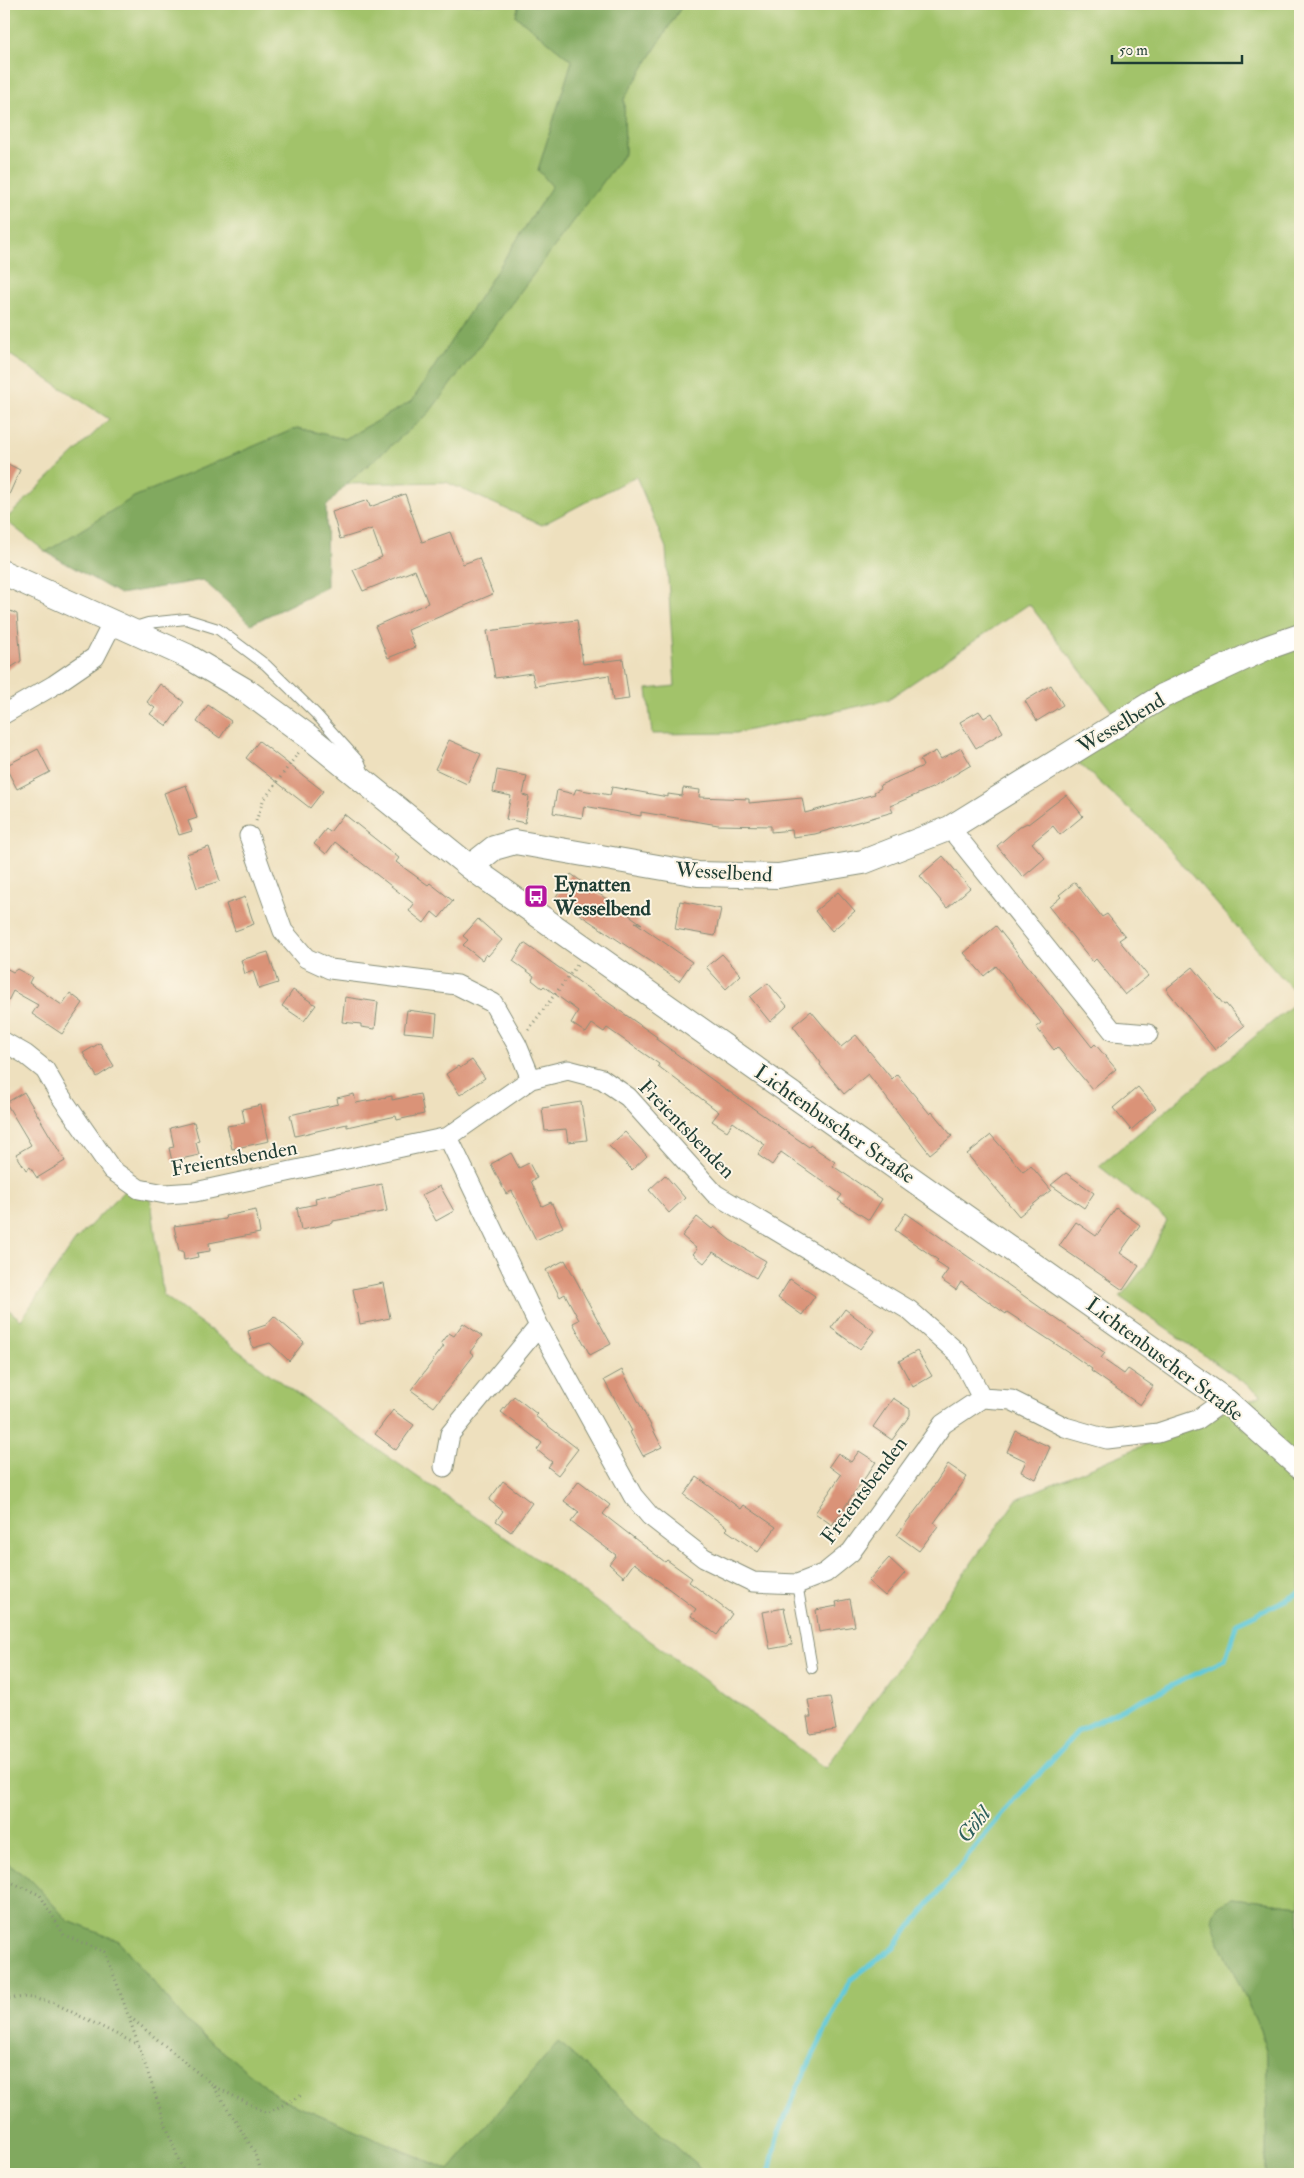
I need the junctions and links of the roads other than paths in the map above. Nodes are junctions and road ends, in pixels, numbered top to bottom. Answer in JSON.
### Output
{"nodes":[{"id":1,"x":4,"y":573,"type":"edge"},
{"id":2,"x":121,"y":626,"type":"junction"},
{"id":3,"x":1300,"y":636,"type":"edge"},
{"id":4,"x":4,"y":714,"type":"edge"},
{"id":5,"x":367,"y":784,"type":"junction"},
{"id":6,"x":950,"y":828,"type":"junction"},
{"id":7,"x":249,"y":836,"type":"road end"},
{"id":8,"x":470,"y":867,"type":"junction"},
{"id":9,"x":1148,"y":1034,"type":"dead end"},
{"id":10,"x":4,"y":1042,"type":"edge"},
{"id":11,"x":531,"y":1079,"type":"junction"},
{"id":12,"x":448,"y":1137,"type":"junction"},
{"id":13,"x":539,"y":1326,"type":"junction"},
{"id":14,"x":982,"y":1398,"type":"junction"},
{"id":15,"x":1225,"y":1400,"type":"junction"},
{"id":16,"x":444,"y":1467,"type":"dead end"},
{"id":17,"x":1300,"y":1467,"type":"edge"},
{"id":18,"x":797,"y":1584,"type":"junction"},
{"id":19,"x":812,"y":1668,"type":"dead end"}],
"edges":[{"from":1,"to":2,"type":"street","name":"Lichtenbuscher Straße"},
{"from":2,"to":4,"type":"street"},
{"from":2,"to":5,"type":"street","name":"Lichtenbuscher Straße"},
{"from":2,"to":5,"type":"lane"},
{"from":3,"to":6,"type":"street","name":"Wesselbend"},
{"from":5,"to":8,"type":"street","name":"Lichtenbuscher Straße"},
{"from":6,"to":8,"type":"street","name":"Wesselbend"},
{"from":6,"to":9,"type":"street"},
{"from":7,"to":11,"type":"street"},
{"from":8,"to":15,"type":"street","name":"Lichtenbuscher Straße"},
{"from":10,"to":12,"type":"street","name":"Freientsbenden"},
{"from":11,"to":12,"type":"street","name":"Freientsbenden"},
{"from":11,"to":14,"type":"street","name":"Freientsbenden"},
{"from":12,"to":13,"type":"street","name":"Freientsbenden"},
{"from":13,"to":16,"type":"street"},
{"from":13,"to":18,"type":"street","name":"Freientsbenden"},
{"from":14,"to":15,"type":"street"},
{"from":14,"to":18,"type":"street","name":"Freientsbenden"},
{"from":15,"to":17,"type":"street","name":"Lichtenbuscher Straße"},
{"from":18,"to":19,"type":"lane"}]}
